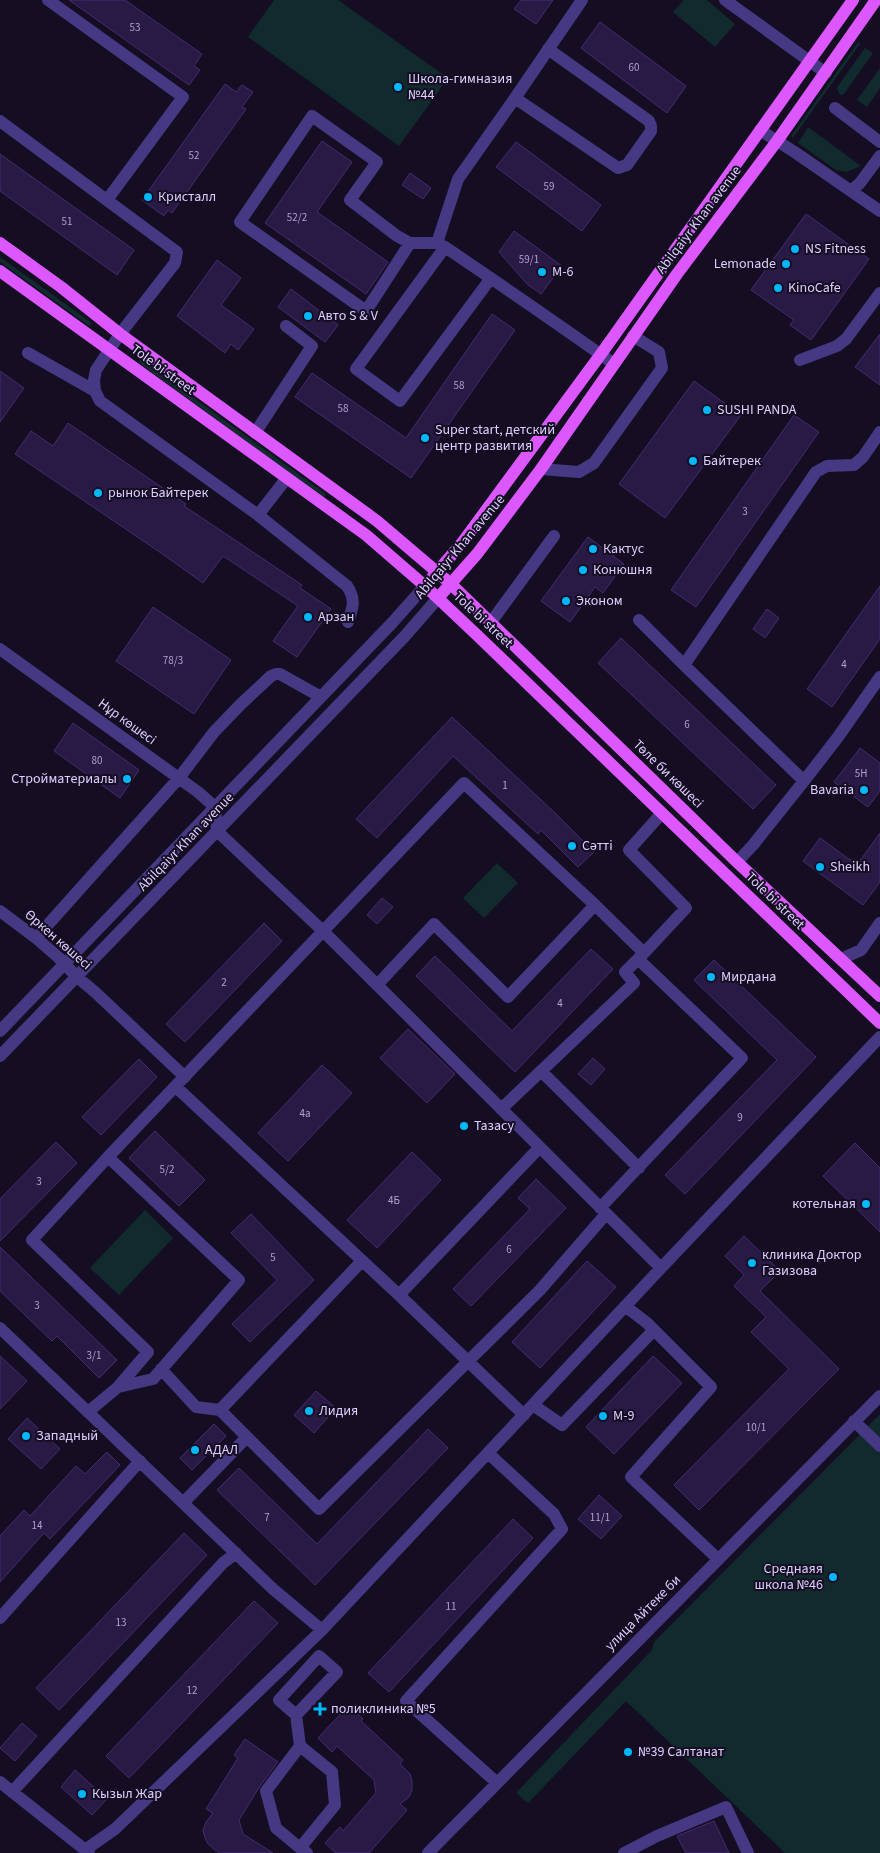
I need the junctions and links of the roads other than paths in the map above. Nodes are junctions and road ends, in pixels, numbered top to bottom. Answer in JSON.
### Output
{"nodes":[{"id":1,"x":48,"y":0,"type":"edge"},
{"id":2,"x":582,"y":0,"type":"edge"},
{"id":3,"x":725,"y":0,"type":"edge"},
{"id":4,"x":853,"y":0,"type":"edge"},
{"id":5,"x":876,"y":0,"type":"edge"},
{"id":6,"x":548,"y":49,"type":"junction"},
{"id":7,"x":809,"y":62,"type":"junction"},
{"id":8,"x":826,"y":73,"type":"junction"},
{"id":9,"x":515,"y":98,"type":"junction"},
{"id":10,"x":835,"y":108,"type":"dead end"},
{"id":11,"x":0,"y":121,"type":"edge"},
{"id":12,"x":760,"y":130,"type":"junction"},
{"id":13,"x":777,"y":141,"type":"junction"},
{"id":14,"x":880,"y":142,"type":"edge"},
{"id":15,"x":880,"y":156,"type":"edge"},
{"id":16,"x":851,"y":191,"type":"junction"},
{"id":17,"x":107,"y":200,"type":"junction"},
{"id":18,"x":880,"y":211,"type":"edge"},
{"id":19,"x":0,"y":243,"type":"edge"},
{"id":20,"x":410,"y":243,"type":"junction"},
{"id":21,"x":441,"y":245,"type":"junction"},
{"id":22,"x":0,"y":271,"type":"edge"},
{"id":23,"x":491,"y":278,"type":"junction"},
{"id":24,"x":880,"y":294,"type":"edge"},
{"id":25,"x":286,"y":326,"type":"dead end"},
{"id":26,"x":120,"y":334,"type":"junction"},
{"id":27,"x":633,"y":336,"type":"junction"},
{"id":28,"x":109,"y":349,"type":"junction"},
{"id":29,"x":28,"y":353,"type":"dead end"},
{"id":30,"x":601,"y":354,"type":"junction"},
{"id":31,"x":800,"y":360,"type":"dead end"},
{"id":32,"x":614,"y":364,"type":"junction"},
{"id":33,"x":95,"y":391,"type":"junction"},
{"id":34,"x":880,"y":432,"type":"edge"},
{"id":35,"x":255,"y":433,"type":"junction"},
{"id":36,"x":541,"y":469,"type":"junction"},
{"id":37,"x":286,"y":479,"type":"junction"},
{"id":38,"x":258,"y":515,"type":"junction"},
{"id":39,"x":554,"y":536,"type":"dead end"},
{"id":40,"x":436,"y":572,"type":"junction"},
{"id":41,"x":451,"y":584,"type":"junction"},
{"id":42,"x":424,"y":586,"type":"junction"},
{"id":43,"x":438,"y":598,"type":"junction"},
{"id":44,"x":639,"y":620,"type":"dead end"},
{"id":45,"x":348,"y":622,"type":"dead end"},
{"id":46,"x":491,"y":622,"type":"junction"},
{"id":47,"x":0,"y":649,"type":"edge"},
{"id":48,"x":684,"y":665,"type":"junction"},
{"id":49,"x":880,"y":677,"type":"edge"},
{"id":50,"x":321,"y":697,"type":"junction"},
{"id":51,"x":179,"y":778,"type":"junction"},
{"id":52,"x":804,"y":781,"type":"junction"},
{"id":53,"x":215,"y":807,"type":"junction"},
{"id":54,"x":662,"y":813,"type":"junction"},
{"id":55,"x":217,"y":832,"type":"junction"},
{"id":56,"x":737,"y":862,"type":"junction"},
{"id":57,"x":595,"y":905,"type":"junction"},
{"id":58,"x":0,"y":911,"type":"edge"},
{"id":59,"x":880,"y":923,"type":"edge"},
{"id":60,"x":324,"y":932,"type":"junction"},
{"id":61,"x":36,"y":938,"type":"junction"},
{"id":62,"x":641,"y":956,"type":"junction"},
{"id":63,"x":841,"y":959,"type":"junction"},
{"id":64,"x":65,"y":964,"type":"junction"},
{"id":65,"x":77,"y":977,"type":"junction"},
{"id":66,"x":377,"y":985,"type":"junction"},
{"id":67,"x":880,"y":996,"type":"edge"},
{"id":68,"x":880,"y":1023,"type":"edge"},
{"id":69,"x":0,"y":1031,"type":"edge"},
{"id":70,"x":880,"y":1036,"type":"edge"},
{"id":71,"x":0,"y":1056,"type":"edge"},
{"id":72,"x":541,"y":1071,"type":"junction"},
{"id":73,"x":181,"y":1082,"type":"junction"},
{"id":74,"x":501,"y":1109,"type":"junction"},
{"id":75,"x":540,"y":1147,"type":"junction"},
{"id":76,"x":108,"y":1157,"type":"junction"},
{"id":77,"x":639,"y":1168,"type":"junction"},
{"id":78,"x":603,"y":1211,"type":"junction"},
{"id":79,"x":362,"y":1260,"type":"junction"},
{"id":80,"x":661,"y":1268,"type":"junction"},
{"id":81,"x":399,"y":1295,"type":"junction"},
{"id":82,"x":626,"y":1306,"type":"junction"},
{"id":83,"x":0,"y":1328,"type":"edge"},
{"id":84,"x":654,"y":1330,"type":"junction"},
{"id":85,"x":468,"y":1362,"type":"junction"},
{"id":86,"x":161,"y":1369,"type":"junction"},
{"id":87,"x":118,"y":1387,"type":"junction"},
{"id":88,"x":880,"y":1396,"type":"edge"},
{"id":89,"x":533,"y":1405,"type":"junction"},
{"id":90,"x":220,"y":1410,"type":"junction"},
{"id":91,"x":88,"y":1412,"type":"junction"},
{"id":92,"x":524,"y":1415,"type":"junction"},
{"id":93,"x":854,"y":1422,"type":"junction"},
{"id":94,"x":247,"y":1437,"type":"junction"},
{"id":95,"x":880,"y":1446,"type":"edge"},
{"id":96,"x":488,"y":1453,"type":"junction"},
{"id":97,"x":140,"y":1461,"type":"junction"},
{"id":98,"x":183,"y":1503,"type":"junction"},
{"id":99,"x":236,"y":1553,"type":"junction"},
{"id":100,"x":718,"y":1559,"type":"junction"},
{"id":101,"x":0,"y":1618,"type":"edge"},
{"id":102,"x":322,"y":1630,"type":"junction"},
{"id":103,"x":296,"y":1715,"type":"junction"},
{"id":104,"x":300,"y":1746,"type":"junction"},
{"id":105,"x":0,"y":1782,"type":"edge"},
{"id":106,"x":496,"y":1782,"type":"junction"},
{"id":107,"x":12,"y":1792,"type":"junction"},
{"id":108,"x":87,"y":1851,"type":"edge"},
{"id":109,"x":303,"y":1851,"type":"edge"},
{"id":110,"x":428,"y":1853,"type":"edge"},
{"id":111,"x":624,"y":1853,"type":"edge"},
{"id":112,"x":748,"y":1853,"type":"edge"}],
"edges":[{"from":1,"to":17,"type":"street"},
{"from":2,"to":6,"type":"street"},
{"from":3,"to":7,"type":"street"},
{"from":4,"to":7,"type":"main road","name":"Abilqaiyr Khan avenue"},
{"from":5,"to":8,"type":"main road","name":"Abilqaiyr Khan avenue"},
{"from":6,"to":9,"type":"street"},
{"from":6,"to":9,"type":"street"},
{"from":7,"to":8,"type":"street"},
{"from":7,"to":12,"type":"main road","name":"Abilqaiyr Khan avenue"},
{"from":8,"to":13,"type":"main road","name":"Abilqaiyr Khan avenue"},
{"from":9,"to":21,"type":"street"},
{"from":10,"to":14,"type":"street"},
{"from":11,"to":17,"type":"street"},
{"from":12,"to":13,"type":"street"},
{"from":12,"to":30,"type":"main road","name":"Abilqaiyr Khan avenue"},
{"from":13,"to":16,"type":"street"},
{"from":13,"to":27,"type":"main road","name":"Abilqaiyr Khan avenue"},
{"from":15,"to":16,"type":"street"},
{"from":16,"to":18,"type":"street"},
{"from":17,"to":26,"type":"street"},
{"from":19,"to":26,"type":"main road","name":"Tole bi street"},
{"from":20,"to":20,"type":"street"},
{"from":20,"to":21,"type":"street"},
{"from":21,"to":23,"type":"street"},
{"from":21,"to":23,"type":"street"},
{"from":22,"to":28,"type":"main road","name":"Tole bi street"},
{"from":23,"to":30,"type":"street"},
{"from":24,"to":31,"type":"street"},
{"from":25,"to":35,"type":"street"},
{"from":26,"to":28,"type":"street"},
{"from":26,"to":35,"type":"main road","name":"Tole bi street"},
{"from":27,"to":32,"type":"main road","name":"Abilqaiyr Khan avenue"},
{"from":27,"to":36,"type":"street"},
{"from":28,"to":33,"type":"street"},
{"from":28,"to":37,"type":"main road","name":"Tole bi street"},
{"from":29,"to":33,"type":"street"},
{"from":30,"to":32,"type":"street"},
{"from":30,"to":40,"type":"main road","name":"Abilqaiyr Khan avenue"},
{"from":32,"to":36,"type":"main road","name":"Abilqaiyr Khan avenue"},
{"from":33,"to":38,"type":"street"},
{"from":34,"to":48,"type":"street"},
{"from":35,"to":40,"type":"main road","name":"Tole bi street"},
{"from":36,"to":41,"type":"main road","name":"Abilqaiyr Khan avenue"},
{"from":37,"to":38,"type":"street"},
{"from":37,"to":42,"type":"main road","name":"Tole bi street"},
{"from":38,"to":45,"type":"street"},
{"from":39,"to":46,"type":"street"},
{"from":40,"to":41,"type":"main road","name":"Төле би көшесі"},
{"from":40,"to":42,"type":"main road","name":"Abilqaiyr Khan avenue"},
{"from":41,"to":43,"type":"main road","name":"Abilqaiyr Khan avenue"},
{"from":41,"to":46,"type":"main road","name":"Төле би көшесі"},
{"from":42,"to":43,"type":"main road","name":"Tole bi street"},
{"from":42,"to":50,"type":"street","name":"Abilqaiyr Khan avenue"},
{"from":43,"to":54,"type":"main road","name":"Tole bi street"},
{"from":43,"to":55,"type":"street","name":"Abilqaiyr Khan avenue"},
{"from":44,"to":48,"type":"street"},
{"from":46,"to":56,"type":"main road","name":"Төле би көшесі"},
{"from":47,"to":51,"type":"street","name":"Нұр көшесі"},
{"from":48,"to":52,"type":"street"},
{"from":49,"to":52,"type":"street"},
{"from":50,"to":51,"type":"street"},
{"from":50,"to":53,"type":"street","name":"Abilqaiyr Khan avenue"},
{"from":51,"to":53,"type":"street","name":"Нұр көшесі"},
{"from":51,"to":61,"type":"street"},
{"from":52,"to":56,"type":"street"},
{"from":53,"to":55,"type":"street"},
{"from":53,"to":64,"type":"street","name":"Abilqaiyr Khan avenue"},
{"from":54,"to":62,"type":"street"},
{"from":54,"to":68,"type":"main road","name":"Tole bi street"},
{"from":55,"to":60,"type":"street"},
{"from":55,"to":65,"type":"street","name":"Abilqaiyr Khan avenue"},
{"from":56,"to":63,"type":"main road","name":"Төле би көшесі"},
{"from":57,"to":60,"type":"street"},
{"from":57,"to":62,"type":"street"},
{"from":57,"to":66,"type":"street"},
{"from":58,"to":61,"type":"street","name":"Өркен көшесі"},
{"from":59,"to":63,"type":"street"},
{"from":60,"to":66,"type":"street"},
{"from":60,"to":73,"type":"street"},
{"from":61,"to":64,"type":"street","name":"Өркен көшесі"},
{"from":62,"to":72,"type":"street"},
{"from":62,"to":77,"type":"street"},
{"from":63,"to":67,"type":"main road","name":"Төле би көшесі"},
{"from":64,"to":65,"type":"street","name":"Өркен көшесі"},
{"from":64,"to":69,"type":"street","name":"Abilqaiyr Khan avenue"},
{"from":65,"to":71,"type":"street","name":"Abilqaiyr Khan avenue"},
{"from":65,"to":73,"type":"street","name":"Өркен көшесі"},
{"from":66,"to":74,"type":"street"},
{"from":70,"to":80,"type":"street"},
{"from":72,"to":74,"type":"street"},
{"from":72,"to":77,"type":"street"},
{"from":73,"to":76,"type":"street"},
{"from":73,"to":79,"type":"street","name":"Өркен көшесі"},
{"from":74,"to":75,"type":"street"},
{"from":75,"to":78,"type":"street"},
{"from":75,"to":81,"type":"street"},
{"from":76,"to":86,"type":"street"},
{"from":76,"to":87,"type":"street"},
{"from":77,"to":78,"type":"street"},
{"from":78,"to":80,"type":"street"},
{"from":78,"to":85,"type":"street"},
{"from":79,"to":81,"type":"street","name":"Өркен көшесі"},
{"from":79,"to":90,"type":"street"},
{"from":80,"to":82,"type":"street"},
{"from":81,"to":85,"type":"street","name":"Өркен көшесі"},
{"from":82,"to":84,"type":"street"},
{"from":82,"to":89,"type":"street"},
{"from":83,"to":91,"type":"street"},
{"from":84,"to":89,"type":"street"},
{"from":84,"to":100,"type":"street"},
{"from":85,"to":92,"type":"street","name":"Өркен көшесі"},
{"from":85,"to":94,"type":"street"},
{"from":86,"to":87,"type":"street"},
{"from":86,"to":90,"type":"street"},
{"from":87,"to":91,"type":"street"},
{"from":88,"to":93,"type":"street","name":"улица Айтеке би"},
{"from":89,"to":92,"type":"street"},
{"from":90,"to":94,"type":"street"},
{"from":91,"to":97,"type":"street"},
{"from":92,"to":96,"type":"street"},
{"from":93,"to":95,"type":"street"},
{"from":93,"to":100,"type":"street","name":"улица Айтеке би"},
{"from":94,"to":98,"type":"street"},
{"from":96,"to":102,"type":"street"},
{"from":96,"to":106,"type":"street"},
{"from":97,"to":98,"type":"street"},
{"from":97,"to":101,"type":"street"},
{"from":98,"to":99,"type":"street"},
{"from":99,"to":102,"type":"street"},
{"from":99,"to":107,"type":"street"},
{"from":100,"to":106,"type":"street","name":"улица Айтеке би"},
{"from":102,"to":108,"type":"street"},
{"from":103,"to":103,"type":"street"},
{"from":103,"to":104,"type":"street"},
{"from":104,"to":109,"type":"street"},
{"from":104,"to":109,"type":"street"},
{"from":105,"to":107,"type":"street"},
{"from":106,"to":110,"type":"street","name":"улица Айтеке би"},
{"from":107,"to":108,"type":"street"},
{"from":111,"to":112,"type":"street"}]}
